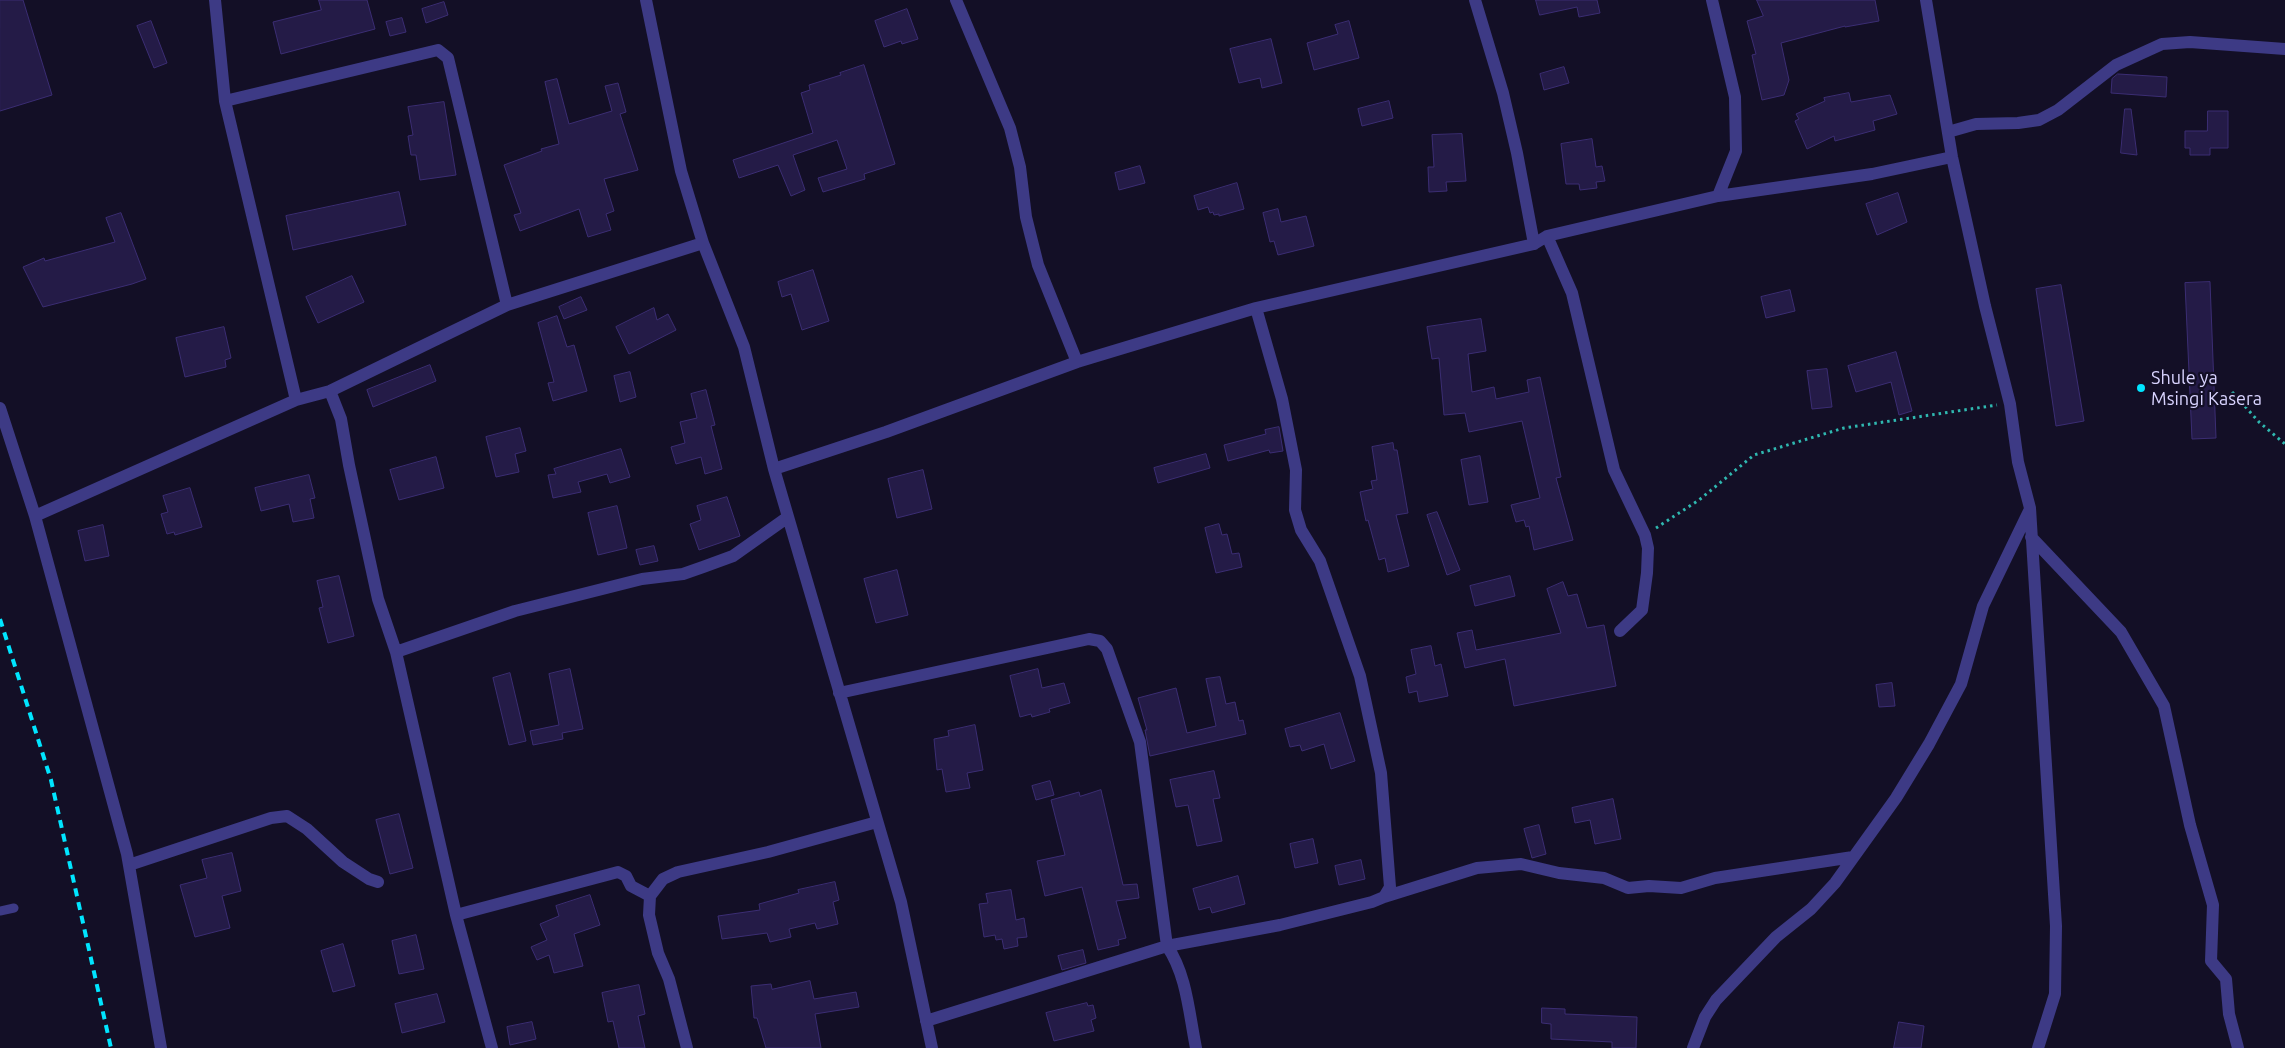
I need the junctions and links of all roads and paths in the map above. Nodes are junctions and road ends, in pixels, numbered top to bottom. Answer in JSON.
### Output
{"nodes":[{"id":1,"x":215,"y":0,"type":"edge"},
{"id":2,"x":646,"y":0,"type":"edge"},
{"id":3,"x":956,"y":0,"type":"edge"},
{"id":4,"x":1475,"y":0,"type":"edge"},
{"id":5,"x":1712,"y":0,"type":"edge"},
{"id":6,"x":1926,"y":0,"type":"edge"},
{"id":7,"x":2285,"y":49,"type":"edge"},
{"id":8,"x":225,"y":101,"type":"junction"},
{"id":9,"x":1948,"y":132,"type":"junction"},
{"id":10,"x":1952,"y":156,"type":"junction"},
{"id":11,"x":1718,"y":196,"type":"junction"},
{"id":12,"x":1547,"y":236,"type":"junction"},
{"id":13,"x":703,"y":243,"type":"junction"},
{"id":14,"x":1534,"y":244,"type":"junction"},
{"id":15,"x":507,"y":305,"type":"junction"},
{"id":16,"x":1256,"y":308,"type":"junction"},
{"id":17,"x":1076,"y":362,"type":"junction"},
{"id":18,"x":330,"y":391,"type":"junction"},
{"id":19,"x":2232,"y":392,"type":"dead end"},
{"id":20,"x":296,"y":400,"type":"junction"},
{"id":21,"x":2010,"y":404,"type":"junction"},
{"id":22,"x":0,"y":408,"type":"edge"},
{"id":23,"x":2285,"y":444,"type":"edge"},
{"id":24,"x":774,"y":469,"type":"junction"},
{"id":25,"x":2030,"y":508,"type":"junction"},
{"id":26,"x":35,"y":516,"type":"junction"},
{"id":27,"x":788,"y":517,"type":"junction"},
{"id":28,"x":1645,"y":535,"type":"junction"},
{"id":29,"x":2031,"y":538,"type":"junction"},
{"id":30,"x":1620,"y":631,"type":"dead end"},
{"id":31,"x":396,"y":652,"type":"junction"},
{"id":32,"x":839,"y":693,"type":"junction"},
{"id":33,"x":877,"y":822,"type":"junction"},
{"id":34,"x":1853,"y":857,"type":"junction"},
{"id":35,"x":129,"y":865,"type":"junction"},
{"id":36,"x":378,"y":882,"type":"dead end"},
{"id":37,"x":650,"y":896,"type":"junction"},
{"id":38,"x":1384,"y":897,"type":"junction"},
{"id":39,"x":14,"y":908,"type":"dead end"},
{"id":40,"x":0,"y":912,"type":"edge"},
{"id":41,"x":456,"y":915,"type":"junction"},
{"id":42,"x":1166,"y":946,"type":"junction"},
{"id":43,"x":926,"y":1021,"type":"junction"},
{"id":44,"x":160,"y":1048,"type":"edge"},
{"id":45,"x":492,"y":1048,"type":"edge"},
{"id":46,"x":687,"y":1048,"type":"edge"},
{"id":47,"x":932,"y":1048,"type":"edge"},
{"id":48,"x":1196,"y":1048,"type":"edge"},
{"id":49,"x":1693,"y":1048,"type":"edge"},
{"id":50,"x":2038,"y":1048,"type":"edge"},
{"id":51,"x":2238,"y":1048,"type":"edge"}],
"edges":[{"from":1,"to":8,"type":"street"},
{"from":2,"to":13,"type":"street"},
{"from":3,"to":17,"type":"street"},
{"from":4,"to":14,"type":"street"},
{"from":5,"to":11,"type":"street"},
{"from":6,"to":9,"type":"street"},
{"from":7,"to":9,"type":"street"},
{"from":8,"to":15,"type":"street"},
{"from":8,"to":20,"type":"street"},
{"from":9,"to":10,"type":"street"},
{"from":10,"to":11,"type":"street"},
{"from":10,"to":21,"type":"street"},
{"from":11,"to":12,"type":"street"},
{"from":12,"to":14,"type":"street"},
{"from":12,"to":28,"type":"street"},
{"from":13,"to":15,"type":"street"},
{"from":13,"to":24,"type":"street"},
{"from":14,"to":16,"type":"street"},
{"from":15,"to":18,"type":"street"},
{"from":16,"to":17,"type":"street"},
{"from":16,"to":38,"type":"street"},
{"from":17,"to":24,"type":"street"},
{"from":18,"to":20,"type":"street"},
{"from":18,"to":31,"type":"street"},
{"from":19,"to":23,"type":"path"},
{"from":20,"to":26,"type":"street"},
{"from":21,"to":25,"type":"street"},
{"from":21,"to":28,"type":"path"},
{"from":22,"to":26,"type":"street"},
{"from":24,"to":27,"type":"street"},
{"from":25,"to":29,"type":"street"},
{"from":25,"to":34,"type":"street"},
{"from":26,"to":35,"type":"street"},
{"from":27,"to":31,"type":"street"},
{"from":27,"to":32,"type":"street"},
{"from":28,"to":30,"type":"street"},
{"from":29,"to":50,"type":"street"},
{"from":29,"to":51,"type":"street"},
{"from":31,"to":41,"type":"street"},
{"from":32,"to":33,"type":"street"},
{"from":32,"to":42,"type":"street"},
{"from":33,"to":37,"type":"street"},
{"from":33,"to":43,"type":"street"},
{"from":34,"to":38,"type":"street"},
{"from":34,"to":49,"type":"street"},
{"from":35,"to":36,"type":"street"},
{"from":35,"to":44,"type":"street"},
{"from":37,"to":41,"type":"street"},
{"from":37,"to":46,"type":"street"},
{"from":38,"to":42,"type":"street"},
{"from":39,"to":40,"type":"lane"},
{"from":41,"to":45,"type":"street"},
{"from":42,"to":43,"type":"street"},
{"from":42,"to":48,"type":"street"},
{"from":43,"to":47,"type":"street"}]}
